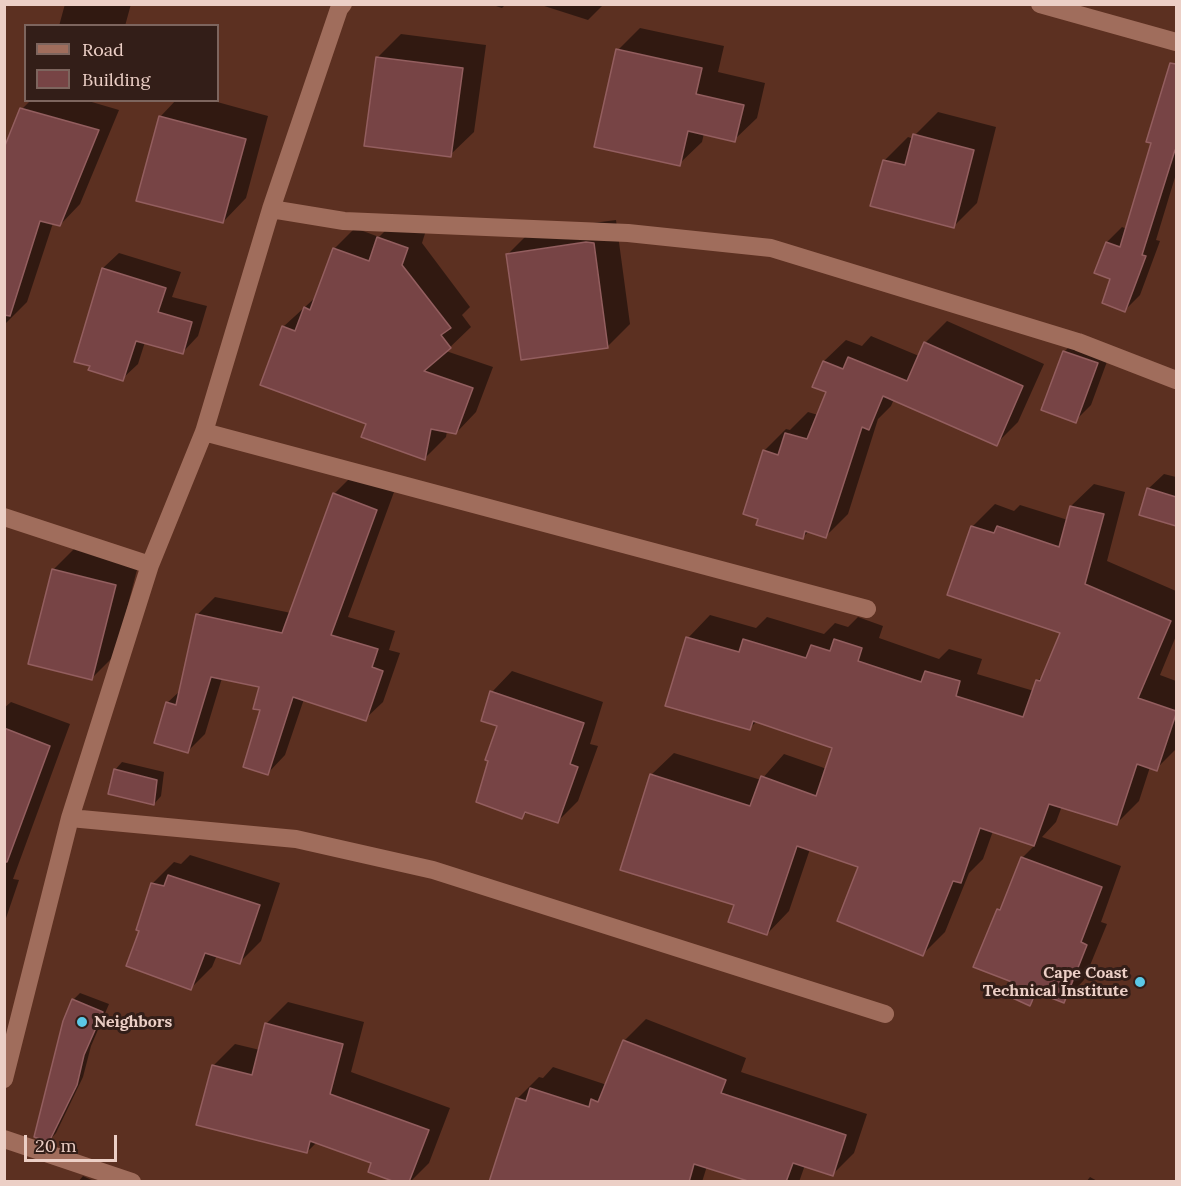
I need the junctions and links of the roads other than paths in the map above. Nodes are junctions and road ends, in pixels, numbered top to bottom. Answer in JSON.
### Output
{"nodes":[{"id":1,"x":343,"y":4,"type":"edge"},
{"id":2,"x":1040,"y":4,"type":"edge"},
{"id":3,"x":1176,"y":42,"type":"edge"},
{"id":4,"x":271,"y":209,"type":"junction"},
{"id":5,"x":1176,"y":380,"type":"edge"},
{"id":6,"x":204,"y":432,"type":"junction"},
{"id":7,"x":4,"y":517,"type":"edge"},
{"id":8,"x":150,"y":564,"type":"junction"},
{"id":9,"x":867,"y":609,"type":"dead end"},
{"id":10,"x":70,"y":818,"type":"junction"},
{"id":11,"x":885,"y":1014,"type":"dead end"},
{"id":12,"x":4,"y":1079,"type":"edge"},
{"id":13,"x":4,"y":1139,"type":"edge"},
{"id":14,"x":132,"y":1182,"type":"edge"}],
"edges":[{"from":1,"to":4,"type":"street"},
{"from":2,"to":3,"type":"street"},
{"from":4,"to":5,"type":"street"},
{"from":4,"to":6,"type":"street"},
{"from":6,"to":8,"type":"street"},
{"from":6,"to":9,"type":"street"},
{"from":7,"to":8,"type":"street"},
{"from":8,"to":10,"type":"street"},
{"from":10,"to":11,"type":"street"},
{"from":10,"to":12,"type":"street"},
{"from":13,"to":14,"type":"street"}]}
